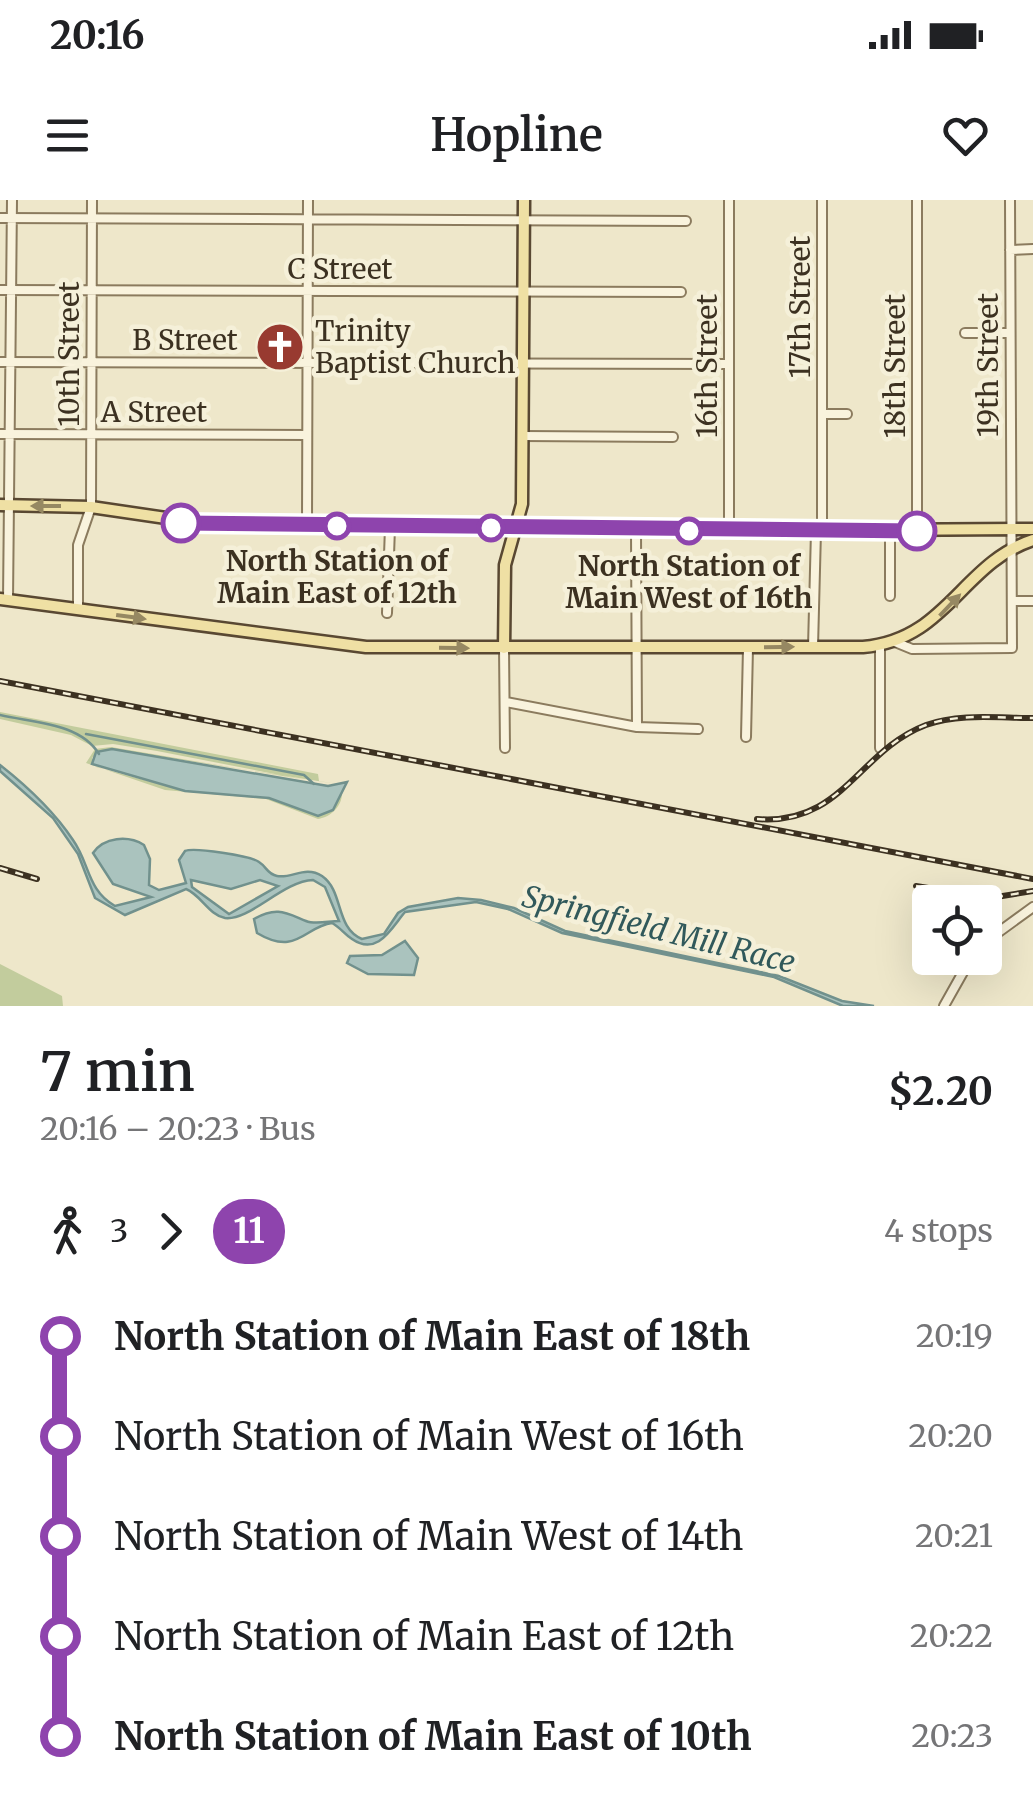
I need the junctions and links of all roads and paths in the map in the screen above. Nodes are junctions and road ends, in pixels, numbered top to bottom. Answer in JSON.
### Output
{"nodes":[{"id":1,"x":12,"y":200,"type":"edge"},
{"id":2,"x":92,"y":200,"type":"edge"},
{"id":3,"x":308,"y":200,"type":"edge"},
{"id":4,"x":524,"y":200,"type":"edge"},
{"id":5,"x":729,"y":200,"type":"edge"},
{"id":6,"x":822,"y":200,"type":"edge"},
{"id":7,"x":917,"y":200,"type":"edge"},
{"id":8,"x":1010,"y":200,"type":"edge"},
{"id":9,"x":0,"y":218,"type":"edge"},
{"id":10,"x":12,"y":218,"type":"junction"},
{"id":11,"x":92,"y":218,"type":"junction"},
{"id":12,"x":308,"y":219,"type":"junction"},
{"id":13,"x":524,"y":220,"type":"junction"},
{"id":14,"x":686,"y":221,"type":"dead end"},
{"id":15,"x":1010,"y":250,"type":"junction"},
{"id":16,"x":1033,"y":250,"type":"edge"},
{"id":17,"x":0,"y":290,"type":"edge"},
{"id":18,"x":11,"y":290,"type":"junction"},
{"id":19,"x":92,"y":290,"type":"junction"},
{"id":20,"x":308,"y":291,"type":"junction"},
{"id":21,"x":523,"y":292,"type":"junction"},
{"id":22,"x":680,"y":292,"type":"dead end"},
{"id":23,"x":966,"y":332,"type":"dead end"},
{"id":24,"x":1010,"y":332,"type":"junction"},
{"id":25,"x":0,"y":362,"type":"edge"},
{"id":26,"x":11,"y":362,"type":"junction"},
{"id":27,"x":92,"y":362,"type":"junction"},
{"id":28,"x":308,"y":363,"type":"junction"},
{"id":29,"x":523,"y":364,"type":"junction"},
{"id":30,"x":729,"y":364,"type":"junction"},
{"id":31,"x":822,"y":414,"type":"junction"},
{"id":32,"x":847,"y":414,"type":"dead end"},
{"id":33,"x":5,"y":434,"type":"edge"},
{"id":34,"x":91,"y":434,"type":"junction"},
{"id":35,"x":308,"y":434,"type":"junction"},
{"id":36,"x":523,"y":436,"type":"junction"},
{"id":37,"x":673,"y":437,"type":"dead end"},
{"id":38,"x":5,"y":506,"type":"edge"},
{"id":39,"x":91,"y":507,"type":"junction"},
{"id":40,"x":307,"y":526,"type":"junction"},
{"id":41,"x":390,"y":527,"type":"junction"},
{"id":42,"x":518,"y":529,"type":"junction"},
{"id":43,"x":1033,"y":529,"type":"edge"},
{"id":44,"x":636,"y":530,"type":"junction"},
{"id":45,"x":1010,"y":530,"type":"junction"},
{"id":46,"x":729,"y":531,"type":"junction"},
{"id":47,"x":819,"y":531,"type":"junction"},
{"id":48,"x":890,"y":531,"type":"junction"},
{"id":49,"x":917,"y":531,"type":"junction"},
{"id":50,"x":1033,"y":540,"type":"edge"},
{"id":51,"x":1011,"y":550,"type":"junction"},
{"id":52,"x":890,"y":596,"type":"dead end"},
{"id":53,"x":4,"y":599,"type":"edge"},
{"id":54,"x":1012,"y":601,"type":"junction"},
{"id":55,"x":1033,"y":601,"type":"edge"},
{"id":56,"x":78,"y":610,"type":"junction"},
{"id":57,"x":387,"y":612,"type":"dead end"},
{"id":58,"x":894,"y":642,"type":"junction"},
{"id":59,"x":880,"y":645,"type":"junction"},
{"id":60,"x":814,"y":647,"type":"junction"},
{"id":61,"x":504,"y":648,"type":"junction"},
{"id":62,"x":634,"y":648,"type":"junction"},
{"id":63,"x":748,"y":648,"type":"junction"},
{"id":64,"x":506,"y":702,"type":"junction"},
{"id":65,"x":637,"y":727,"type":"junction"},
{"id":66,"x":698,"y":729,"type":"dead end"},
{"id":67,"x":746,"y":737,"type":"dead end"},
{"id":68,"x":505,"y":748,"type":"dead end"},
{"id":69,"x":880,"y":748,"type":"dead end"},
{"id":70,"x":1033,"y":907,"type":"edge"},
{"id":71,"x":1002,"y":930,"type":"edge"},
{"id":72,"x":962,"y":975,"type":"edge"},
{"id":73,"x":944,"y":1006,"type":"edge"}],
"edges":[{"from":1,"to":10,"type":"street"},
{"from":2,"to":11,"type":"street","name":"10th Street"},
{"from":3,"to":12,"type":"street"},
{"from":4,"to":13,"type":"main road"},
{"from":5,"to":30,"type":"street","name":"16th Street"},
{"from":6,"to":31,"type":"street","name":"17th Street"},
{"from":7,"to":49,"type":"street","name":"18th Street"},
{"from":8,"to":15,"type":"street","name":"19th Street"},
{"from":9,"to":10,"type":"street"},
{"from":10,"to":11,"type":"street"},
{"from":10,"to":18,"type":"street"},
{"from":11,"to":12,"type":"street"},
{"from":11,"to":19,"type":"street","name":"10th Street"},
{"from":12,"to":13,"type":"street"},
{"from":12,"to":20,"type":"street"},
{"from":13,"to":14,"type":"street"},
{"from":13,"to":21,"type":"main road"},
{"from":15,"to":16,"type":"street"},
{"from":15,"to":24,"type":"street","name":"19th Street"},
{"from":17,"to":18,"type":"street","name":"C Street"},
{"from":18,"to":19,"type":"street","name":"C Street"},
{"from":18,"to":26,"type":"street"},
{"from":19,"to":20,"type":"street","name":"C Street"},
{"from":19,"to":27,"type":"street","name":"10th Street"},
{"from":20,"to":21,"type":"street","name":"C Street"},
{"from":20,"to":28,"type":"street"},
{"from":21,"to":22,"type":"street","name":"C Street"},
{"from":21,"to":29,"type":"main road"},
{"from":23,"to":24,"type":"street"},
{"from":24,"to":45,"type":"street","name":"19th Street"},
{"from":25,"to":26,"type":"street","name":"B Street"},
{"from":26,"to":27,"type":"street","name":"B Street"},
{"from":26,"to":33,"type":"street"},
{"from":27,"to":28,"type":"street","name":"B Street"},
{"from":27,"to":34,"type":"street","name":"10th Street"},
{"from":28,"to":29,"type":"street","name":"B Street"},
{"from":28,"to":35,"type":"street"},
{"from":29,"to":30,"type":"street","name":"B Street"},
{"from":29,"to":36,"type":"main road"},
{"from":30,"to":46,"type":"street","name":"16th Street"},
{"from":31,"to":32,"type":"street","name":"17th Street"},
{"from":31,"to":47,"type":"street","name":"17th Street"},
{"from":33,"to":34,"type":"street","name":"A Street"},
{"from":33,"to":38,"type":"street"},
{"from":34,"to":35,"type":"street","name":"A Street"},
{"from":34,"to":39,"type":"street","name":"10th Street"},
{"from":35,"to":40,"type":"street"},
{"from":36,"to":37,"type":"street"},
{"from":36,"to":42,"type":"main road"},
{"from":39,"to":38,"type":"main road","one_way":true},
{"from":38,"to":53,"type":"street"},
{"from":39,"to":40,"type":"main road"},
{"from":39,"to":56,"type":"street","name":"10th Street"},
{"from":40,"to":41,"type":"main road"},
{"from":41,"to":42,"type":"main road"},
{"from":41,"to":57,"type":"street"},
{"from":42,"to":44,"type":"main road"},
{"from":42,"to":61,"type":"main road"},
{"from":43,"to":45,"type":"main road"},
{"from":44,"to":46,"type":"main road"},
{"from":44,"to":62,"type":"street"},
{"from":45,"to":49,"type":"main road"},
{"from":45,"to":51,"type":"street","name":"19th Street"},
{"from":46,"to":47,"type":"main road"},
{"from":47,"to":48,"type":"main road"},
{"from":47,"to":60,"type":"street","name":"17th Street"},
{"from":48,"to":49,"type":"main road"},
{"from":48,"to":52,"type":"street"},
{"from":50,"to":51,"type":"main road"},
{"from":51,"to":54,"type":"street","name":"19th Street"},
{"from":58,"to":51,"type":"main road","one_way":true},
{"from":53,"to":56,"type":"main road"},
{"from":54,"to":55,"type":"street"},
{"from":54,"to":58,"type":"street","name":"19th Street"},
{"from":56,"to":61,"type":"main road","one_way":true},
{"from":58,"to":59,"type":"main road"},
{"from":59,"to":60,"type":"main road"},
{"from":59,"to":69,"type":"street"},
{"from":63,"to":60,"type":"main road","one_way":true},
{"from":61,"to":62,"type":"main road"},
{"from":61,"to":64,"type":"street"},
{"from":62,"to":63,"type":"main road"},
{"from":62,"to":65,"type":"street"},
{"from":63,"to":67,"type":"street"},
{"from":64,"to":65,"type":"street"},
{"from":64,"to":68,"type":"street"},
{"from":65,"to":66,"type":"street"},
{"from":70,"to":71,"type":"street"},
{"from":72,"to":73,"type":"street"}]}
